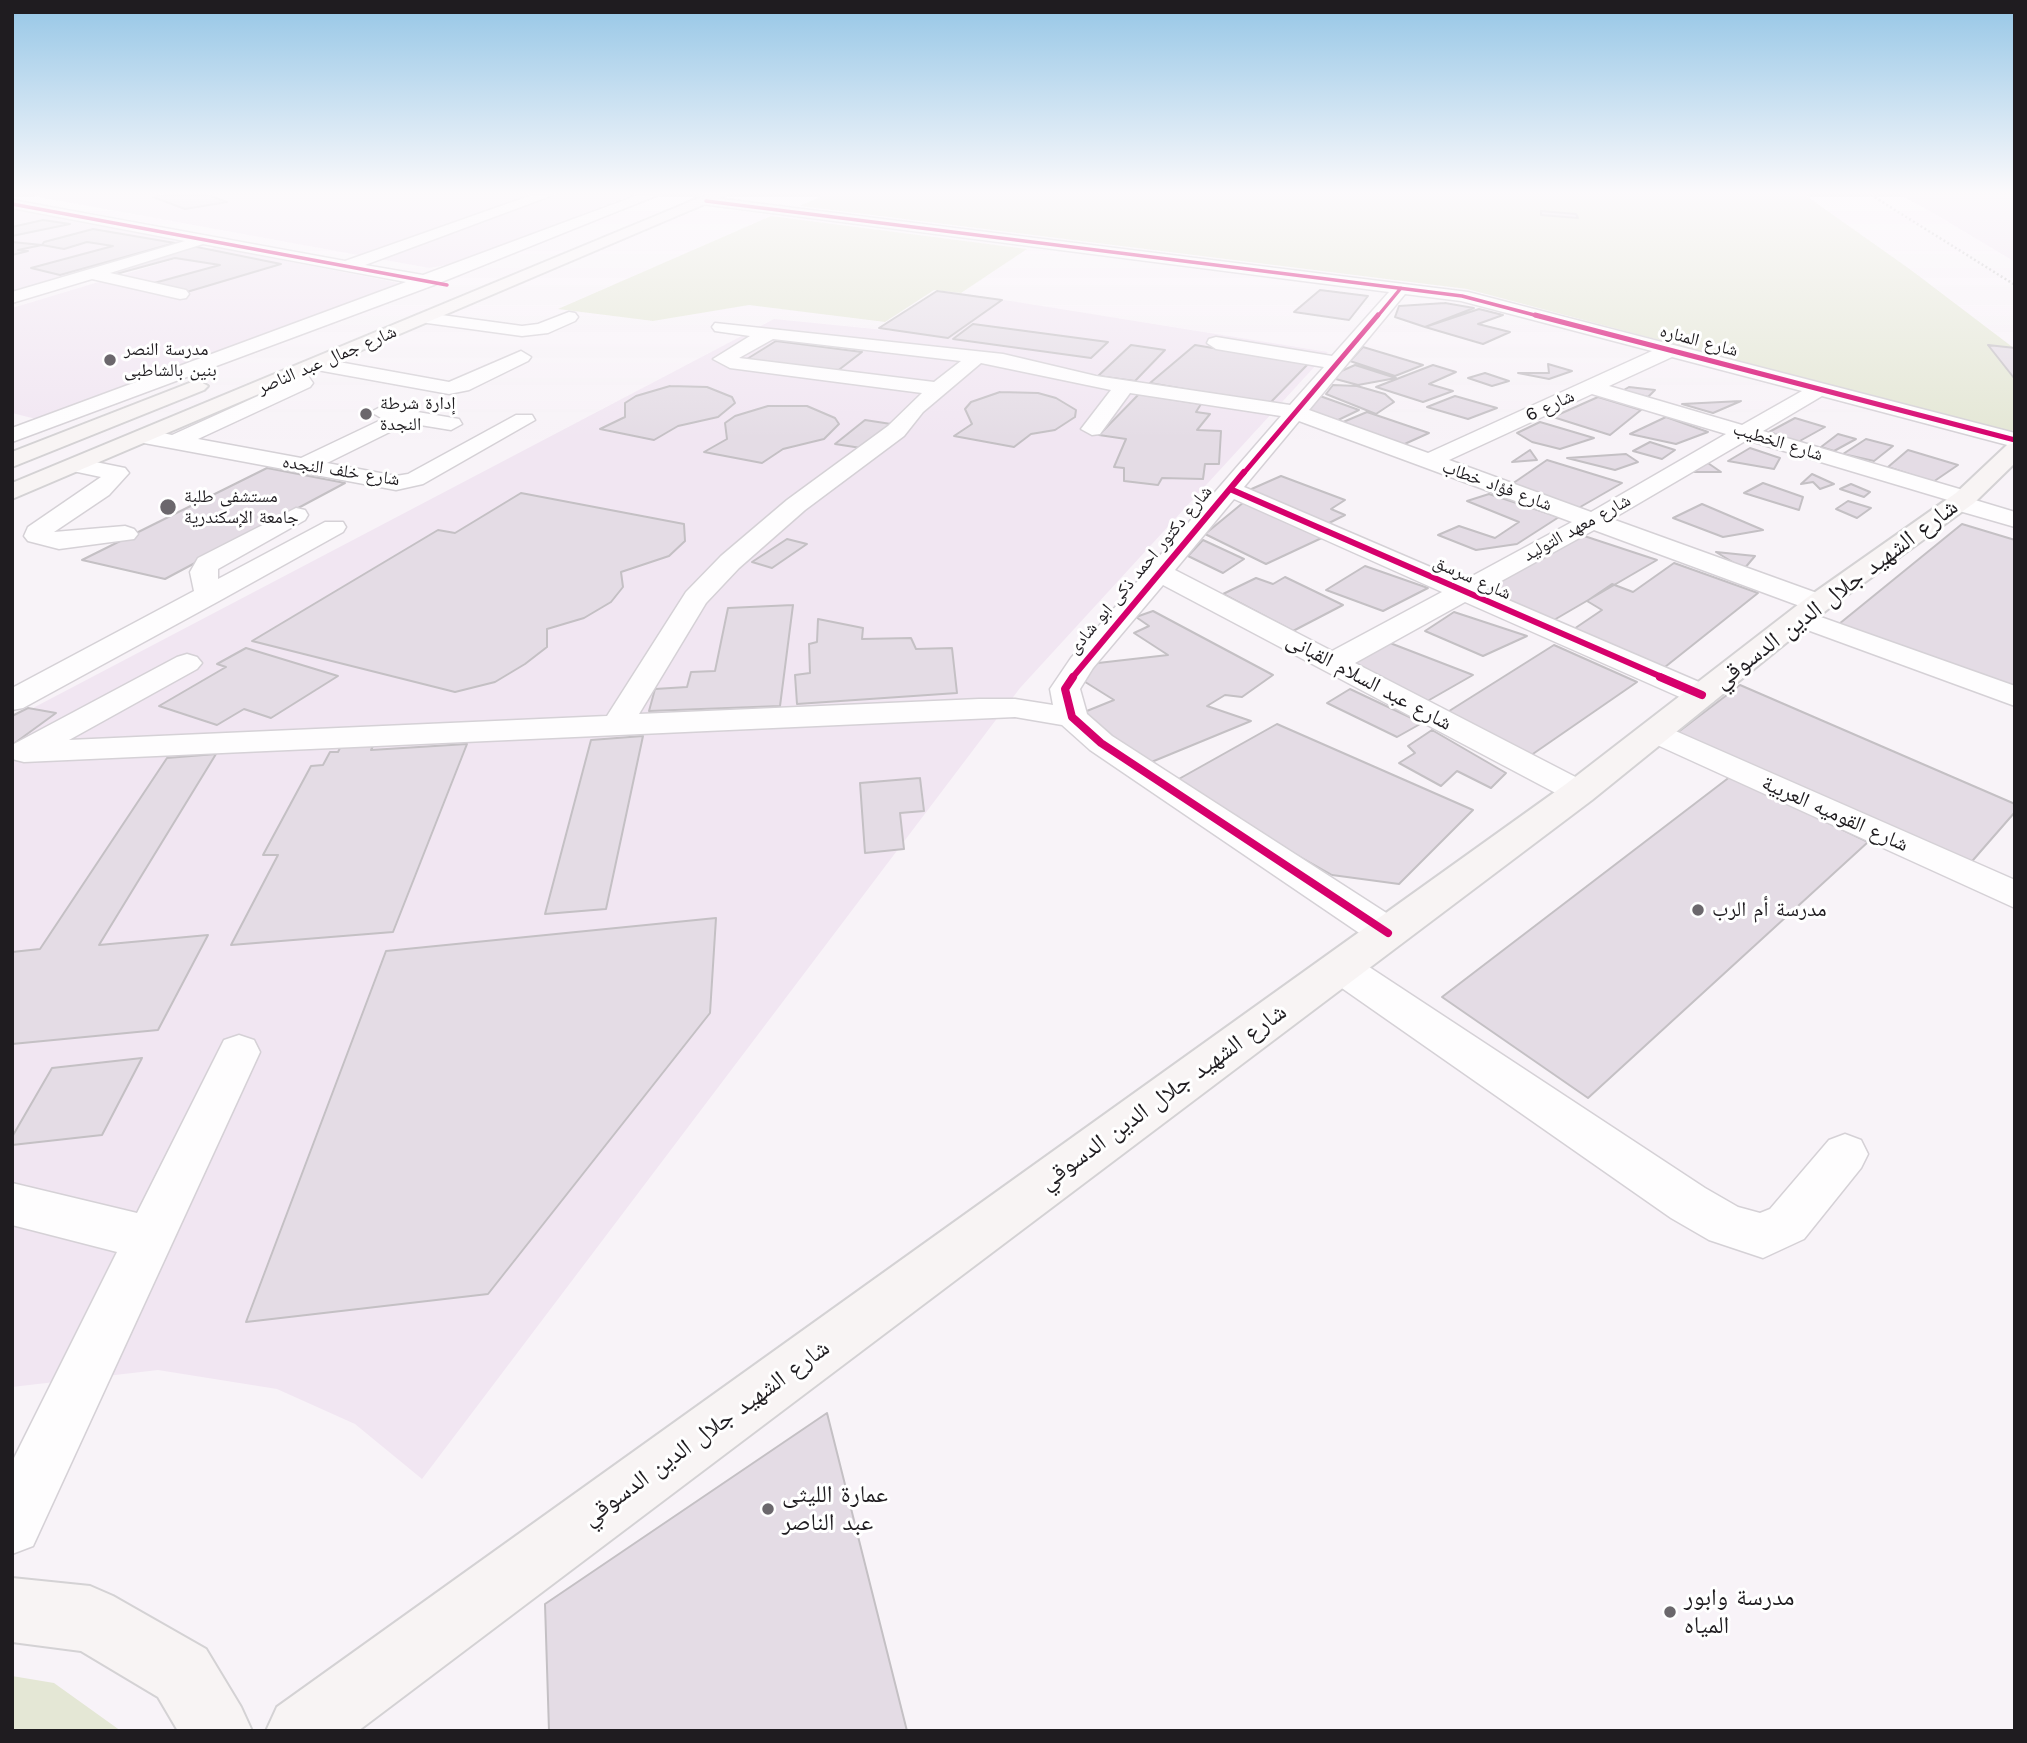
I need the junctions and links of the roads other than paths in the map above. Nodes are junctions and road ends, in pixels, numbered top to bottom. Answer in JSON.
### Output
{"nodes":[{"id":1,"x":83,"y":276,"type":"edge"},
{"id":2,"x":102,"y":276,"type":"edge"},
{"id":3,"x":399,"y":276,"type":"edge"},
{"id":4,"x":435,"y":276,"type":"edge"},
{"id":5,"x":468,"y":276,"type":"edge"},
{"id":6,"x":526,"y":276,"type":"edge"},
{"id":7,"x":1312,"y":276,"type":"edge"},
{"id":8,"x":423,"y":281,"type":"junction"},
{"id":9,"x":447,"y":285,"type":"junction"},
{"id":10,"x":1401,"y":288,"type":"junction"},
{"id":11,"x":180,"y":293,"type":"dead end"},
{"id":12,"x":12,"y":298,"type":"edge"},
{"id":13,"x":569,"y":317,"type":"dead end"},
{"id":14,"x":427,"y":318,"type":"junction"},
{"id":15,"x":721,"y":327,"type":"dead end"},
{"id":16,"x":769,"y":333,"type":"junction"},
{"id":17,"x":1216,"y":344,"type":"dead end"},
{"id":18,"x":1671,"y":350,"type":"junction"},
{"id":19,"x":271,"y":356,"type":"junction"},
{"id":20,"x":521,"y":357,"type":"dead end"},
{"id":21,"x":977,"y":357,"type":"junction"},
{"id":22,"x":1337,"y":363,"type":"junction"},
{"id":23,"x":317,"y":364,"type":"junction"},
{"id":24,"x":234,"y":371,"type":"junction"},
{"id":25,"x":286,"y":377,"type":"junction"},
{"id":26,"x":1124,"y":387,"type":"junction"},
{"id":27,"x":1591,"y":387,"type":"junction"},
{"id":28,"x":939,"y":389,"type":"junction"},
{"id":29,"x":1820,"y":389,"type":"junction"},
{"id":30,"x":374,"y":411,"type":"dead end"},
{"id":31,"x":1295,"y":412,"type":"junction"},
{"id":32,"x":405,"y":416,"type":"junction"},
{"id":33,"x":115,"y":419,"type":"junction"},
{"id":34,"x":524,"y":420,"type":"dead end"},
{"id":35,"x":451,"y":424,"type":"dead end"},
{"id":36,"x":1092,"y":429,"type":"dead end"},
{"id":37,"x":22,"y":430,"type":"edge"},
{"id":38,"x":1745,"y":433,"type":"junction"},
{"id":39,"x":144,"y":436,"type":"junction"},
{"id":40,"x":2015,"y":440,"type":"edge"},
{"id":41,"x":174,"y":442,"type":"junction"},
{"id":42,"x":2015,"y":450,"type":"edge"},
{"id":43,"x":12,"y":460,"type":"edge"},
{"id":44,"x":1429,"y":461,"type":"junction"},
{"id":45,"x":76,"y":465,"type":"junction"},
{"id":46,"x":304,"y":466,"type":"junction"},
{"id":47,"x":1230,"y":489,"type":"junction"},
{"id":48,"x":12,"y":492,"type":"edge"},
{"id":49,"x":1961,"y":501,"type":"junction"},
{"id":50,"x":296,"y":515,"type":"dead end"},
{"id":51,"x":2015,"y":520,"type":"edge"},
{"id":52,"x":1592,"y":521,"type":"junction"},
{"id":53,"x":334,"y":527,"type":"dead end"},
{"id":54,"x":125,"y":534,"type":"dead end"},
{"id":55,"x":1159,"y":572,"type":"junction"},
{"id":56,"x":1464,"y":591,"type":"junction"},
{"id":57,"x":209,"y":594,"type":"junction"},
{"id":58,"x":1810,"y":610,"type":"junction"},
{"id":59,"x":187,"y":663,"type":"dead end"},
{"id":60,"x":1332,"y":663,"type":"junction"},
{"id":61,"x":1702,"y":695,"type":"junction"},
{"id":62,"x":2015,"y":697,"type":"edge"},
{"id":63,"x":12,"y":701,"type":"edge"},
{"id":64,"x":1072,"y":718,"type":"junction"},
{"id":65,"x":617,"y":724,"type":"junction"},
{"id":66,"x":1655,"y":732,"type":"junction"},
{"id":67,"x":18,"y":756,"type":"edge"},
{"id":68,"x":1579,"y":792,"type":"junction"},
{"id":69,"x":2015,"y":895,"type":"edge"},
{"id":70,"x":1388,"y":933,"type":"junction"},
{"id":71,"x":1340,"y":967,"type":"junction"},
{"id":72,"x":239,"y":1052,"type":"dead end"},
{"id":73,"x":1845,"y":1154,"type":"dead end"},
{"id":74,"x":12,"y":1204,"type":"edge"},
{"id":75,"x":150,"y":1238,"type":"junction"},
{"id":76,"x":12,"y":1525,"type":"edge"},
{"id":77,"x":12,"y":1610,"type":"edge"},
{"id":78,"x":217,"y":1731,"type":"edge"},
{"id":79,"x":301,"y":1731,"type":"edge"}],
"edges":[{"from":1,"to":12,"type":"street"},
{"from":2,"to":11,"type":"street"},
{"from":3,"to":8,"type":"street"},
{"from":4,"to":8,"type":"street"},
{"from":5,"to":9,"type":"main road","name":"شارع جمال عبد الناصر"},
{"from":6,"to":14,"type":"main road","name":"شارع جمال عبد الناصر"},
{"from":7,"to":10,"type":"street","name":"شارع المناره"},
{"from":8,"to":9,"type":"street"},
{"from":8,"to":37,"type":"street"},
{"from":9,"to":19,"type":"main road","name":"شارع جمال عبد الناصر"},
{"from":10,"to":18,"type":"street","name":"شارع المناره"},
{"from":10,"to":22,"type":"street","name":"شارع دكتور احمد ذكى ابو شادى"},
{"from":13,"to":14,"type":"street"},
{"from":14,"to":23,"type":"main road","name":"شارع جمال عبد الناصر"},
{"from":15,"to":16,"type":"street","name":"شارع فؤاد خطاب"},
{"from":16,"to":21,"type":"street","name":"شارع فؤاد خطاب"},
{"from":16,"to":28,"type":"street"},
{"from":17,"to":22,"type":"street"},
{"from":18,"to":27,"type":"street","name":"شارع 6"},
{"from":18,"to":29,"type":"street","name":"شارع المناره"},
{"from":19,"to":23,"type":"main road"},
{"from":19,"to":24,"type":"main road","name":"شارع جمال عبد الناصر"},
{"from":20,"to":23,"type":"street"},
{"from":21,"to":26,"type":"street","name":"شارع فؤاد خطاب"},
{"from":21,"to":28,"type":"street"},
{"from":22,"to":31,"type":"street","name":"شارع دكتور احمد ذكى ابو شادى"},
{"from":23,"to":25,"type":"main road","name":"شارع جمال عبد الناصر"},
{"from":24,"to":25,"type":"main road"},
{"from":24,"to":33,"type":"main road","name":"شارع جمال عبد الناصر"},
{"from":25,"to":39,"type":"main road","name":"شارع جمال عبد الناصر"},
{"from":25,"to":41,"type":"street"},
{"from":26,"to":31,"type":"street","name":"شارع فؤاد خطاب"},
{"from":26,"to":36,"type":"street"},
{"from":27,"to":38,"type":"street","name":"شارع الخطيب"},
{"from":27,"to":44,"type":"street","name":"شارع 6"},
{"from":28,"to":65,"type":"street"},
{"from":29,"to":38,"type":"street","name":"شارع معهد التوليد"},
{"from":29,"to":40,"type":"street","name":"شارع المناره"},
{"from":30,"to":32,"type":"street"},
{"from":31,"to":44,"type":"street","name":"شارع فؤاد خطاب"},
{"from":31,"to":47,"type":"street","name":"شارع دكتور احمد ذكى ابو شادى"},
{"from":32,"to":35,"type":"street"},
{"from":32,"to":46,"type":"street"},
{"from":33,"to":37,"type":"street"},
{"from":33,"to":43,"type":"main road","name":"شارع جمال عبد الناصر"},
{"from":34,"to":46,"type":"street","name":"شارع خلف النجده"},
{"from":38,"to":49,"type":"street","name":"شارع الخطيب"},
{"from":38,"to":52,"type":"street","name":"شارع معهد التوليد"},
{"from":39,"to":41,"type":"street","name":"شارع خلف النجده"},
{"from":39,"to":45,"type":"main road","name":"شارع جمال عبد الناصر"},
{"from":41,"to":46,"type":"street","name":"شارع خلف النجده"},
{"from":42,"to":49,"type":"main road","name":"شارع الشهيد جلال الدين الدسوقي"},
{"from":44,"to":52,"type":"street","name":"شارع فؤاد خطاب"},
{"from":45,"to":48,"type":"main road","name":"شارع جمال عبد الناصر"},
{"from":45,"to":54,"type":"street"},
{"from":47,"to":55,"type":"street","name":"شارع دكتور احمد ذكى ابو شادى"},
{"from":47,"to":56,"type":"street","name":"شارع سرسق"},
{"from":49,"to":51,"type":"street","name":"شارع الخطيب"},
{"from":49,"to":58,"type":"main road","name":"شارع الشهيد جلال الدين الدسوقي"},
{"from":50,"to":57,"type":"street"},
{"from":52,"to":56,"type":"street","name":"شارع معهد التوليد"},
{"from":52,"to":58,"type":"street","name":"شارع فؤاد خطاب"},
{"from":53,"to":57,"type":"street"},
{"from":55,"to":60,"type":"street","name":"شارع عبد السلام القبانى"},
{"from":55,"to":64,"type":"street","name":"شارع دكتور احمد ذكى ابو شادى"},
{"from":56,"to":60,"type":"street","name":"شارع معهد التوليد"},
{"from":56,"to":61,"type":"street","name":"شارع سرسق"},
{"from":57,"to":63,"type":"street"},
{"from":58,"to":61,"type":"main road","name":"شارع الشهيد جلال الدين الدسوقي"},
{"from":58,"to":62,"type":"street"},
{"from":59,"to":67,"type":"street"},
{"from":60,"to":68,"type":"street","name":"شارع عبد السلام القبانى"},
{"from":61,"to":66,"type":"main road","name":"شارع الشهيد جلال الدين الدسوقي"},
{"from":64,"to":65,"type":"street"},
{"from":64,"to":70,"type":"street"},
{"from":65,"to":67,"type":"street"},
{"from":66,"to":68,"type":"main road","name":"شارع الشهيد جلال الدين الدسوقي"},
{"from":66,"to":69,"type":"street","name":"شارع القوميه العربية"},
{"from":68,"to":70,"type":"main road","name":"شارع الشهيد جلال الدين الدسوقي"},
{"from":70,"to":71,"type":"main road","name":"شارع الشهيد جلال الدين الدسوقي"},
{"from":71,"to":73,"type":"street"},
{"from":71,"to":79,"type":"main road","name":"شارع الشهيد جلال الدين الدسوقي"},
{"from":72,"to":75,"type":"street"},
{"from":74,"to":75,"type":"street"},
{"from":75,"to":76,"type":"street"},
{"from":77,"to":78,"type":"main road"}]}
